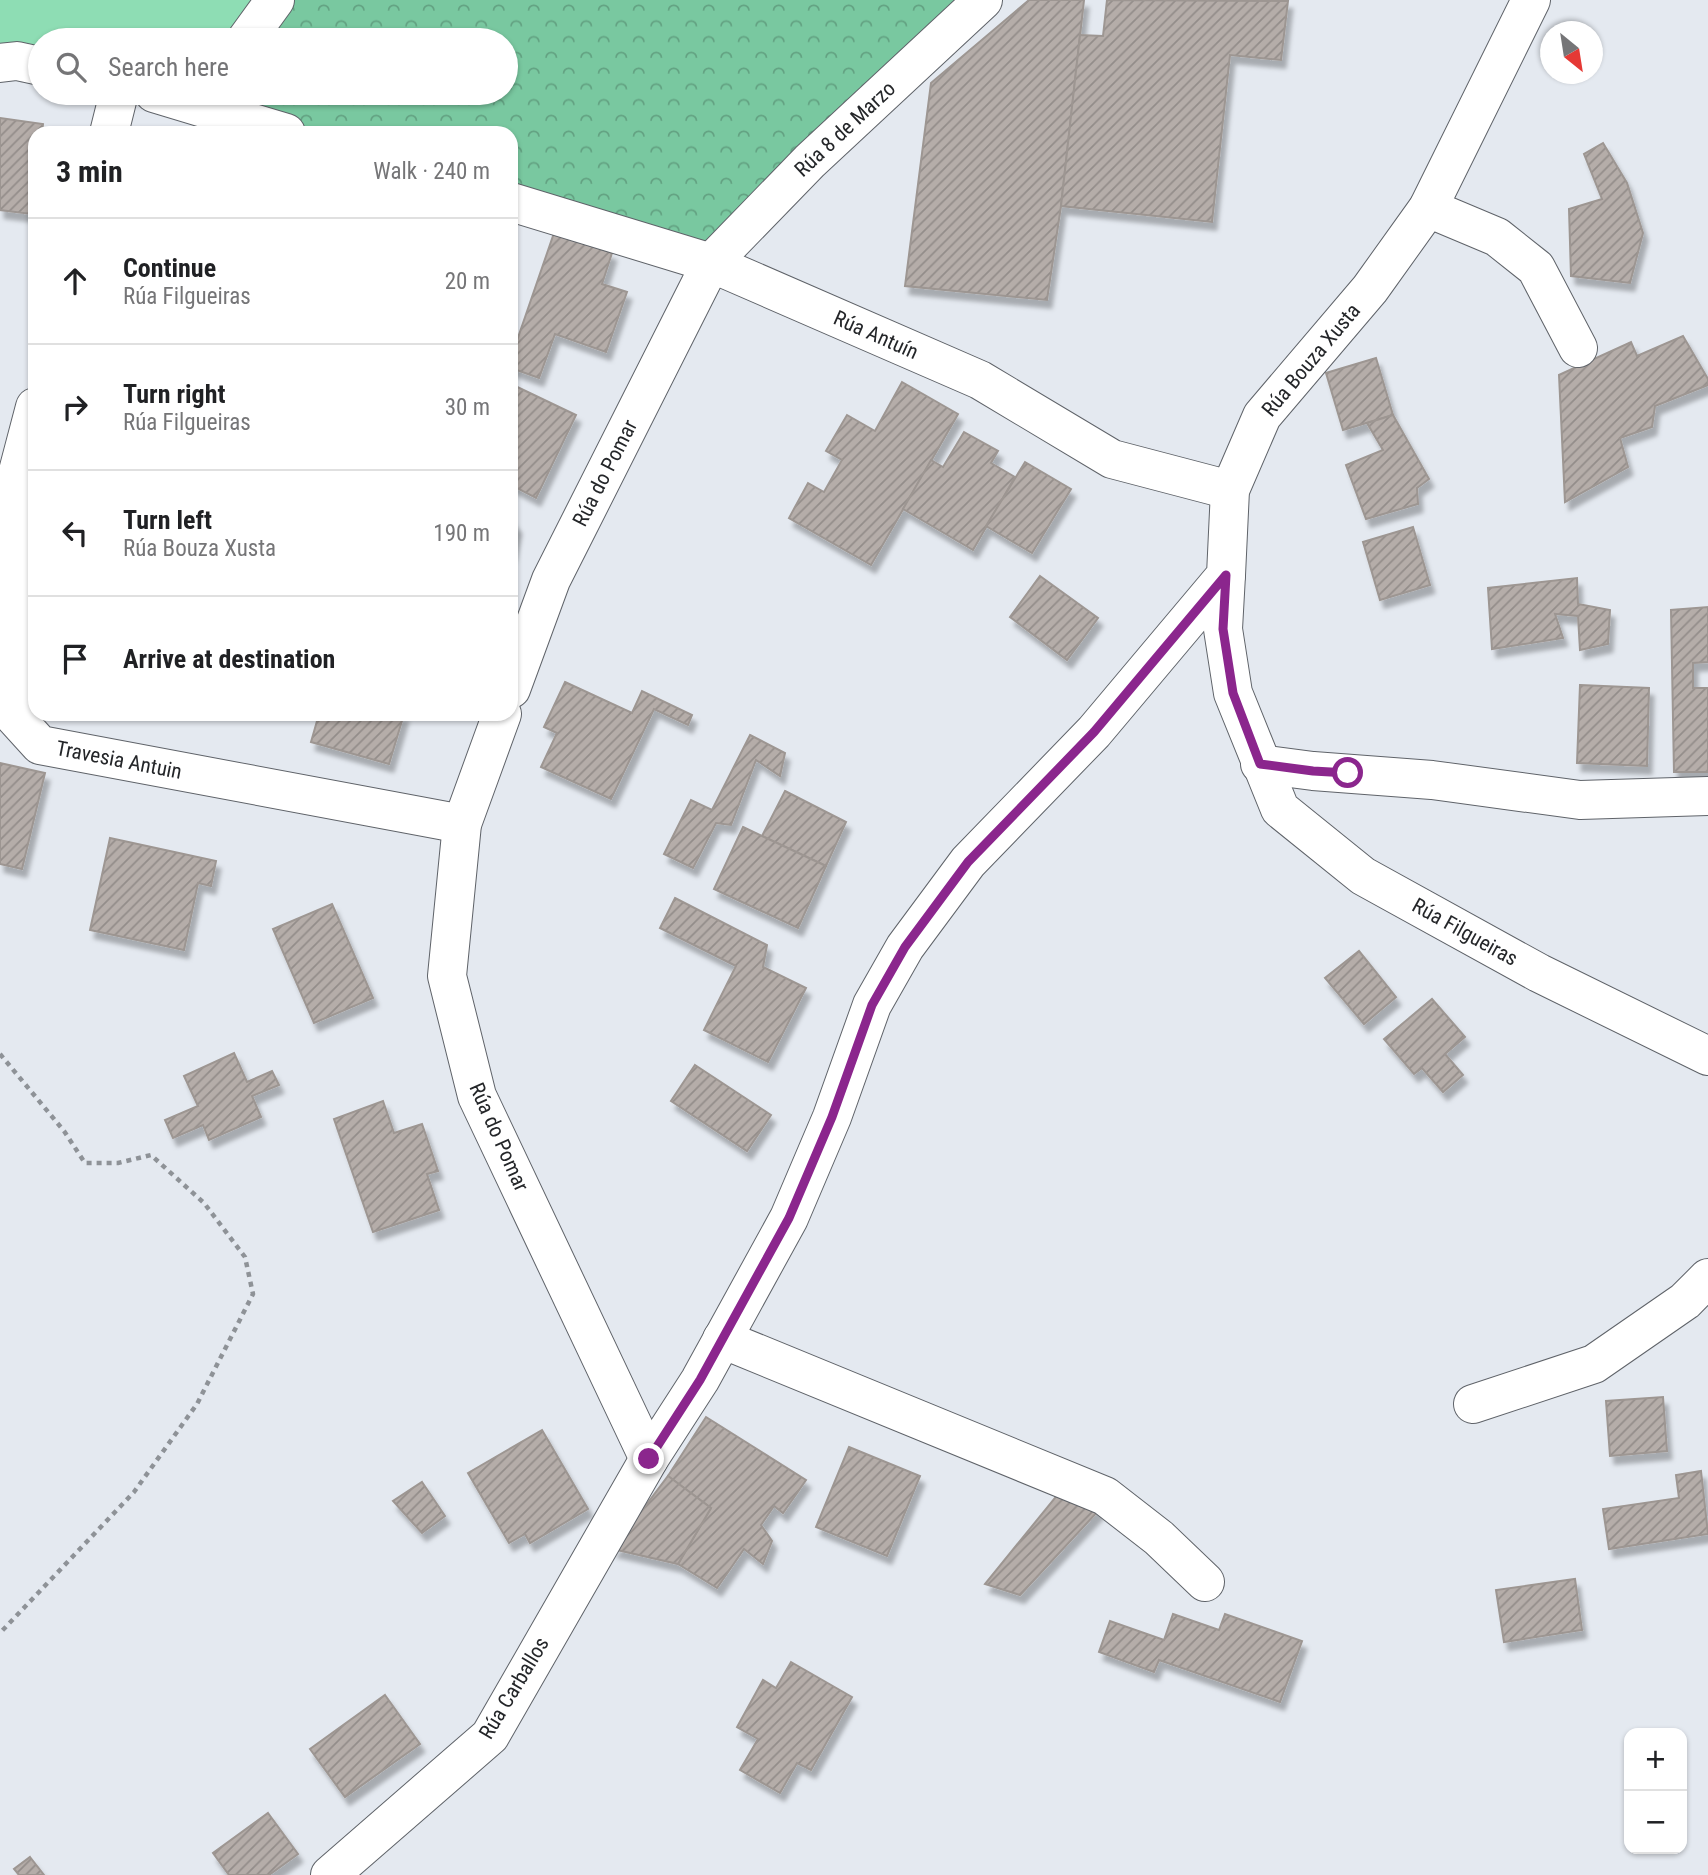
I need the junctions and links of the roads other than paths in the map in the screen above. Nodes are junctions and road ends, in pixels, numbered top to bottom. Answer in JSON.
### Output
{"nodes":[{"id":1,"x":275,"y":0,"type":"edge"},
{"id":2,"x":983,"y":0,"type":"edge"},
{"id":3,"x":1531,"y":0,"type":"edge"},
{"id":4,"x":255,"y":28,"type":"edge"},
{"id":5,"x":0,"y":63,"type":"edge"},
{"id":6,"x":28,"y":63,"type":"edge"},
{"id":7,"x":116,"y":105,"type":"edge"},
{"id":8,"x":218,"y":105,"type":"edge"},
{"id":9,"x":110,"y":126,"type":"edge"},
{"id":10,"x":269,"y":126,"type":"edge"},
{"id":11,"x":518,"y":204,"type":"edge"},
{"id":12,"x":1428,"y":208,"type":"junction"},
{"id":13,"x":711,"y":262,"type":"junction"},
{"id":14,"x":1578,"y":348,"type":"dead end"},
{"id":15,"x":28,"y":434,"type":"edge"},
{"id":16,"x":1230,"y":490,"type":"junction"},
{"id":17,"x":1226,"y":575,"type":"junction"},
{"id":18,"x":518,"y":671,"type":"edge"},
{"id":19,"x":499,"y":721,"type":"edge"},
{"id":20,"x":1260,"y":764,"type":"junction"},
{"id":21,"x":1708,"y":796,"type":"edge"},
{"id":22,"x":462,"y":824,"type":"junction"},
{"id":23,"x":1708,"y":1056,"type":"edge"},
{"id":24,"x":1708,"y":1278,"type":"edge"},
{"id":25,"x":722,"y":1339,"type":"junction"},
{"id":26,"x":1473,"y":1404,"type":"dead end"},
{"id":27,"x":649,"y":1459,"type":"junction"},
{"id":28,"x":1205,"y":1582,"type":"dead end"},
{"id":29,"x":330,"y":1875,"type":"edge"}],
"edges":[{"from":1,"to":4,"type":"street"},
{"from":2,"to":13,"type":"street","name":"Rúa 8 de Marzo"},
{"from":3,"to":12,"type":"street","name":"Rúa Bouza Xusta"},
{"from":5,"to":6,"type":"street"},
{"from":7,"to":9,"type":"street"},
{"from":8,"to":10,"type":"street"},
{"from":11,"to":13,"type":"street","name":"Rúa Antuín"},
{"from":12,"to":14,"type":"street"},
{"from":12,"to":16,"type":"street","name":"Rúa Bouza Xusta"},
{"from":13,"to":16,"type":"street","name":"Rúa Antuín"},
{"from":13,"to":18,"type":"street","name":"Rúa do Pomar"},
{"from":15,"to":22,"type":"street","name":"Travesia Antuin"},
{"from":16,"to":17,"type":"street","name":"Rúa Bouza Xusta"},
{"from":17,"to":20,"type":"street","name":"Rúa Filgueiras"},
{"from":17,"to":25,"type":"street"},
{"from":19,"to":22,"type":"street","name":"Rúa do Pomar"},
{"from":20,"to":21,"type":"street"},
{"from":20,"to":23,"type":"street","name":"Rúa Filgueiras"},
{"from":22,"to":27,"type":"street","name":"Rúa do Pomar"},
{"from":24,"to":26,"type":"street"},
{"from":25,"to":27,"type":"street"},
{"from":25,"to":28,"type":"street"},
{"from":27,"to":29,"type":"street","name":"Rúa Carballos"}]}
